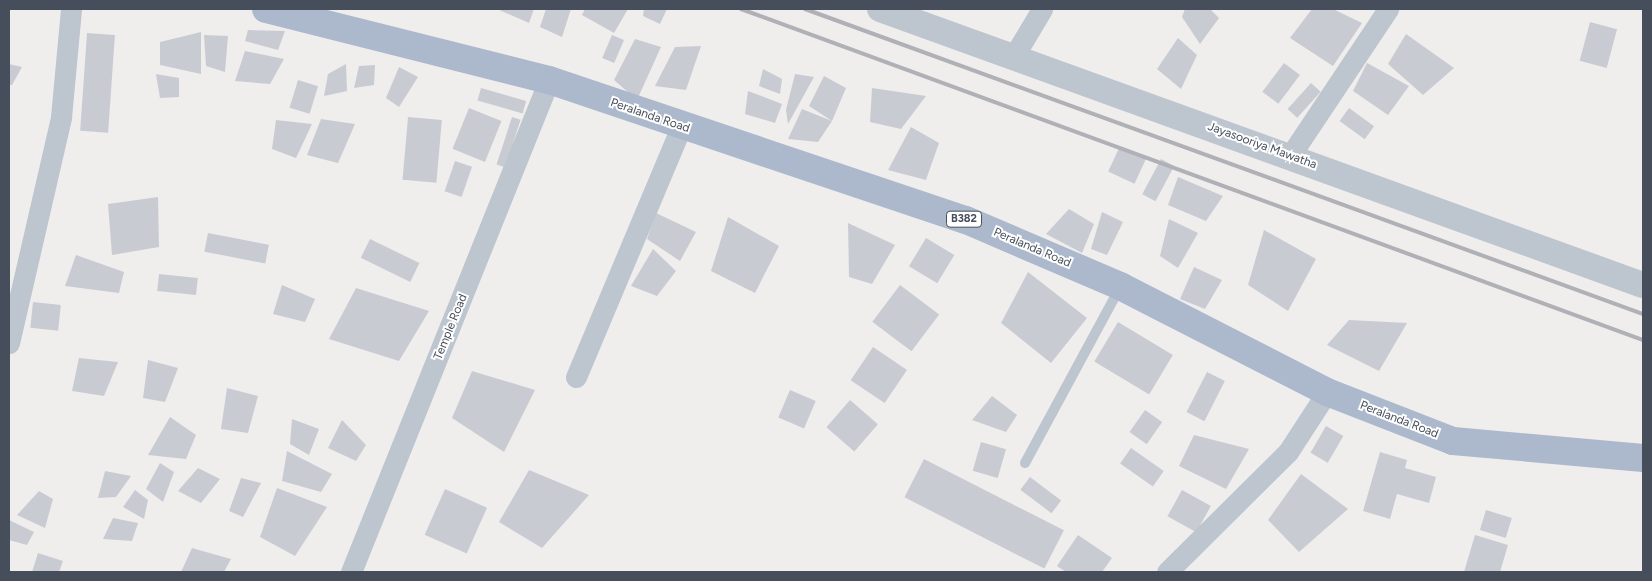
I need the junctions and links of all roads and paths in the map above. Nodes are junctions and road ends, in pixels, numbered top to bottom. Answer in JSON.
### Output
{"nodes":[{"id":1,"x":71,"y":9,"type":"edge"},
{"id":2,"x":266,"y":9,"type":"edge"},
{"id":3,"x":880,"y":9,"type":"edge"},
{"id":4,"x":1042,"y":9,"type":"edge"},
{"id":5,"x":1388,"y":9,"type":"edge"},
{"id":6,"x":1014,"y":56,"type":"junction"},
{"id":7,"x":549,"y":80,"type":"junction"},
{"id":8,"x":681,"y":127,"type":"junction"},
{"id":9,"x":1290,"y":156,"type":"junction"},
{"id":10,"x":1643,"y":285,"type":"edge"},
{"id":11,"x":1120,"y":286,"type":"junction"},
{"id":12,"x":9,"y":343,"type":"edge"},
{"id":13,"x":576,"y":377,"type":"dead end"},
{"id":14,"x":1327,"y":392,"type":"junction"},
{"id":15,"x":1643,"y":458,"type":"edge"},
{"id":16,"x":1025,"y":463,"type":"dead end"},
{"id":17,"x":351,"y":572,"type":"edge"},
{"id":18,"x":1167,"y":572,"type":"edge"}],
"edges":[{"from":1,"to":12,"type":"street"},
{"from":2,"to":7,"type":"main road","name":"Peralanda Road","number":"B382"},
{"from":3,"to":6,"type":"street","name":"Jayasooriya Mawatha"},
{"from":4,"to":6,"type":"street"},
{"from":5,"to":9,"type":"street"},
{"from":6,"to":9,"type":"street","name":"Jayasooriya Mawatha"},
{"from":7,"to":8,"type":"main road","name":"Peralanda Road","number":"B382"},
{"from":7,"to":17,"type":"street","name":"Temple Road"},
{"from":8,"to":11,"type":"main road","name":"Peralanda Road","number":"B382"},
{"from":8,"to":13,"type":"street"},
{"from":9,"to":10,"type":"street","name":"Jayasooriya Mawatha"},
{"from":11,"to":14,"type":"main road","name":"Peralanda Road","number":"B382"},
{"from":11,"to":16,"type":"lane"},
{"from":14,"to":15,"type":"main road","name":"Peralanda Road","number":"B382"},
{"from":14,"to":18,"type":"street"}]}
